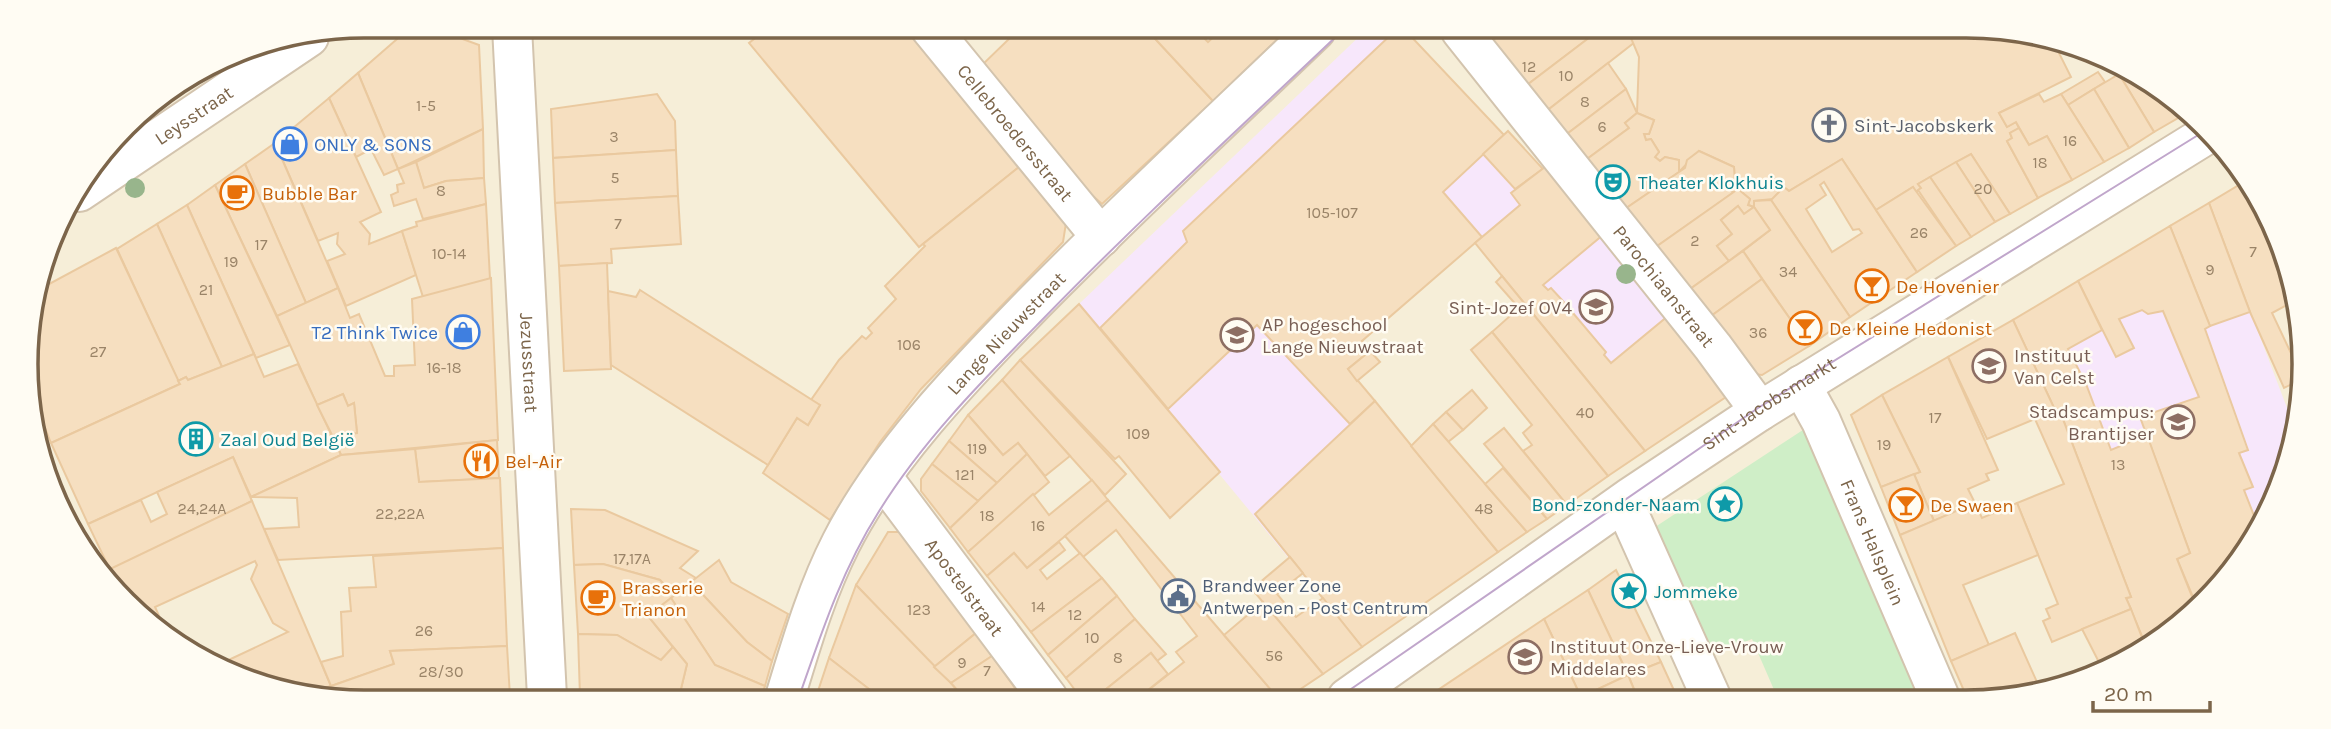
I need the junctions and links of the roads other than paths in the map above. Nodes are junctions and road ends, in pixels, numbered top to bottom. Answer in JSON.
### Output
{"nodes":[{"id":1,"x":513,"y":38,"type":"edge"},
{"id":2,"x":937,"y":38,"type":"edge"},
{"id":3,"x":1308,"y":38,"type":"edge"},
{"id":4,"x":1467,"y":38,"type":"edge"},
{"id":5,"x":295,"y":46,"type":"edge"},
{"id":6,"x":2201,"y":138,"type":"edge"},
{"id":7,"x":94,"y":182,"type":"edge"},
{"id":8,"x":1101,"y":237,"type":"junction"},
{"id":9,"x":1801,"y":385,"type":"junction"},
{"id":10,"x":1759,"y":411,"type":"junction"},
{"id":11,"x":883,"y":478,"type":"junction"},
{"id":12,"x":1624,"y":503,"type":"junction"},
{"id":13,"x":547,"y":690,"type":"edge"},
{"id":14,"x":787,"y":690,"type":"edge"},
{"id":15,"x":1042,"y":690,"type":"edge"},
{"id":16,"x":1358,"y":690,"type":"edge"},
{"id":17,"x":1708,"y":690,"type":"edge"},
{"id":18,"x":1937,"y":690,"type":"edge"}],
"edges":[{"from":1,"to":13,"type":"street","name":"Jezusstraat"},
{"from":2,"to":8,"type":"street","name":"Cellebroedersstraat"},
{"from":3,"to":8,"type":"street","name":"Lange Nieuwstraat"},
{"from":4,"to":10,"type":"street","name":"Parochiaanstraat"},
{"from":5,"to":7,"type":"street","name":"Leysstraat"},
{"from":6,"to":9,"type":"street","name":"Sint-Jacobsmarkt"},
{"from":8,"to":11,"type":"street","name":"Lange Nieuwstraat"},
{"from":9,"to":10,"type":"street","name":"Sint-Jacobsmarkt"},
{"from":9,"to":18,"type":"street","name":"Frans Halsplein"},
{"from":10,"to":12,"type":"street","name":"Sint-Jacobsmarkt"},
{"from":11,"to":14,"type":"street","name":"Lange Nieuwstraat"},
{"from":11,"to":15,"type":"street","name":"Apostelstraat"},
{"from":12,"to":16,"type":"street","name":"Sint-Jacobsmarkt"},
{"from":12,"to":17,"type":"street"}]}
